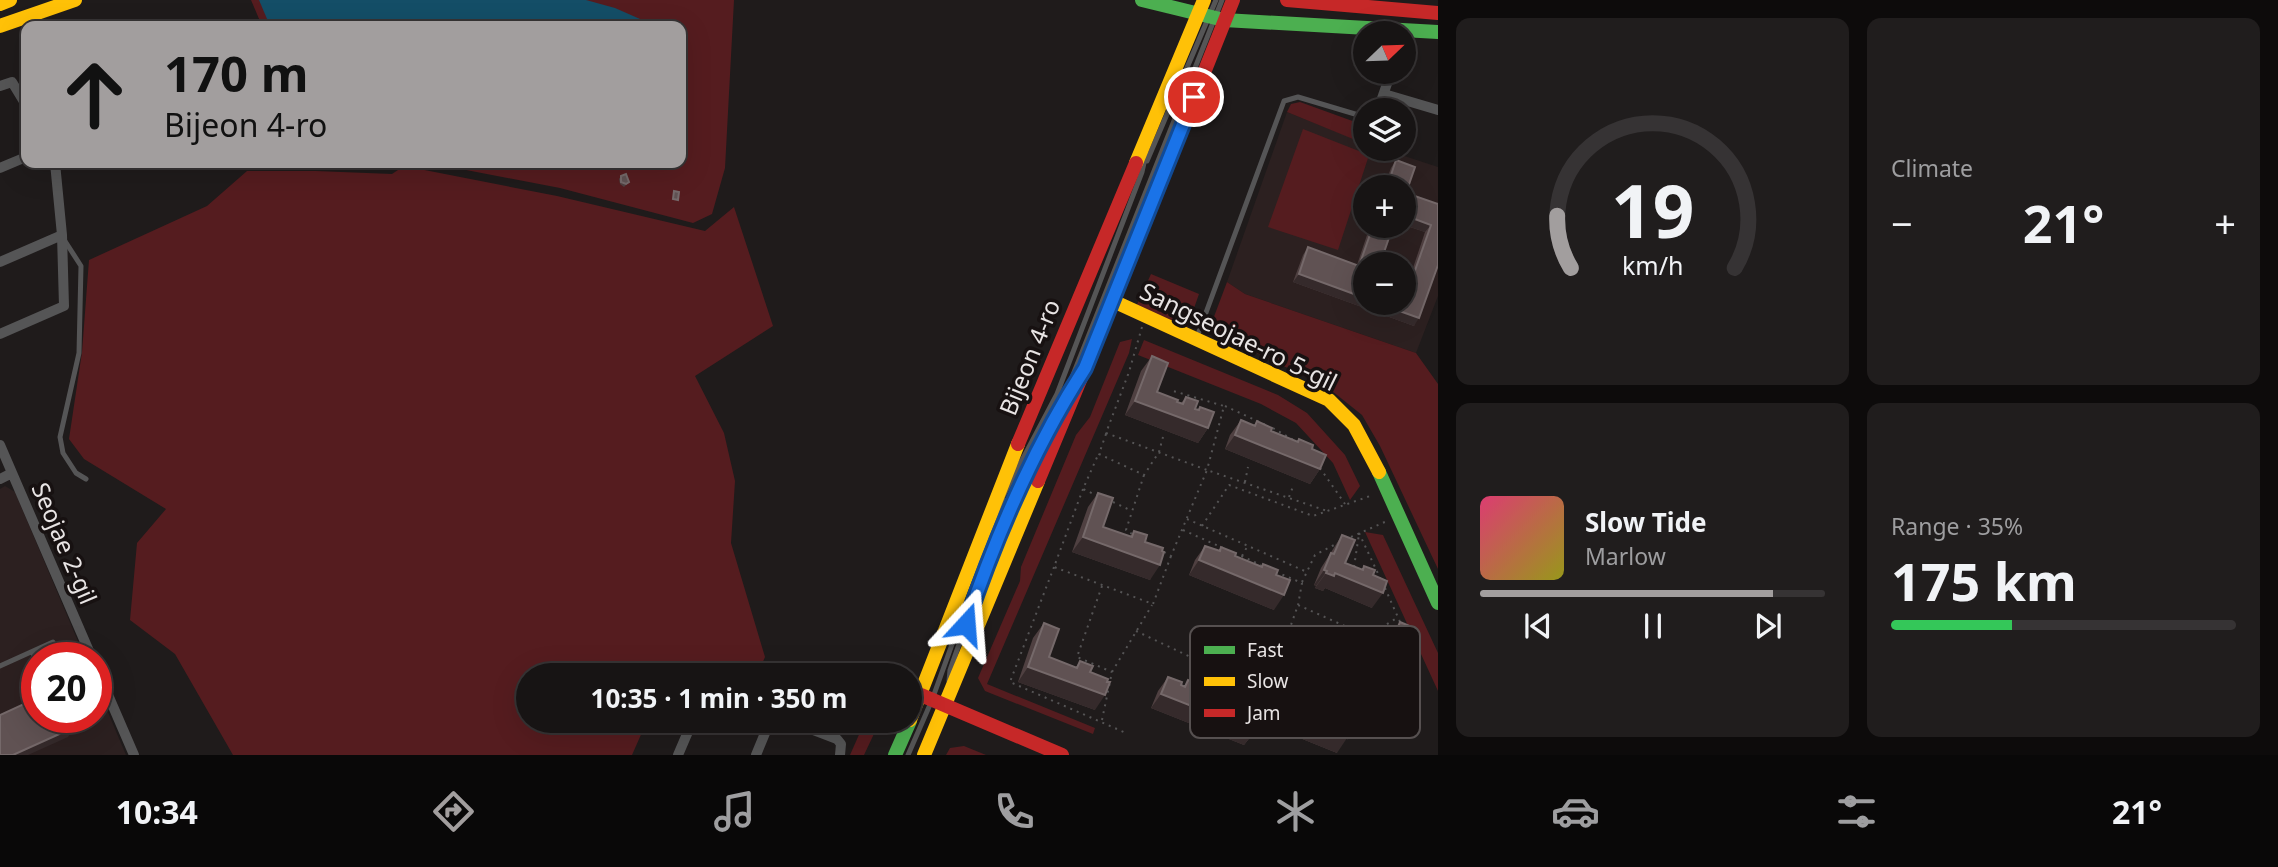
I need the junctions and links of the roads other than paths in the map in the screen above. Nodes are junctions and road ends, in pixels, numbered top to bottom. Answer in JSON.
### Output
{"nodes":[{"id":1,"x":10,"y":0,"type":"edge"},
{"id":2,"x":75,"y":0,"type":"edge"},
{"id":3,"x":1142,"y":0,"type":"edge"},
{"id":4,"x":1204,"y":0,"type":"edge"},
{"id":5,"x":1216,"y":0,"type":"edge"},
{"id":6,"x":1222,"y":0,"type":"edge"},
{"id":7,"x":1233,"y":0,"type":"edge"},
{"id":8,"x":1287,"y":0,"type":"edge"},
{"id":9,"x":1,"y":2,"type":"edge"},
{"id":10,"x":1438,"y":13,"type":"edge"},
{"id":11,"x":1211,"y":17,"type":"junction"},
{"id":12,"x":0,"y":26,"type":"edge"},
{"id":13,"x":1353,"y":28,"type":"edge"},
{"id":14,"x":1416,"y":32,"type":"edge"},
{"id":15,"x":1438,"y":32,"type":"edge"},
{"id":16,"x":1387,"y":84,"type":"edge"},
{"id":17,"x":0,"y":86,"type":"edge"},
{"id":18,"x":1384,"y":94,"type":"junction"},
{"id":19,"x":21,"y":97,"type":"edge"},
{"id":20,"x":1382,"y":98,"type":"edge"},
{"id":21,"x":1438,"y":110,"type":"edge"},
{"id":22,"x":1353,"y":113,"type":"edge"},
{"id":23,"x":1149,"y":133,"type":"junction"},
{"id":24,"x":21,"y":158,"type":"edge"},
{"id":25,"x":0,"y":168,"type":"edge"},
{"id":26,"x":55,"y":168,"type":"edge"},
{"id":27,"x":1142,"y":172,"type":"junction"},
{"id":28,"x":62,"y":235,"type":"junction"},
{"id":29,"x":0,"y":262,"type":"edge"},
{"id":30,"x":1113,"y":301,"type":"junction"},
{"id":31,"x":0,"y":334,"type":"edge"},
{"id":32,"x":1196,"y":339,"type":"junction"},
{"id":33,"x":1085,"y":368,"type":"junction"},
{"id":34,"x":1061,"y":405,"type":"junction"},
{"id":35,"x":0,"y":445,"type":"edge"},
{"id":36,"x":12,"y":473,"type":"junction"},
{"id":37,"x":0,"y":479,"type":"edge"},
{"id":38,"x":86,"y":479,"type":"dead end"},
{"id":39,"x":1006,"y":493,"type":"junction"},
{"id":40,"x":988,"y":520,"type":"junction"},
{"id":41,"x":1438,"y":603,"type":"edge"},
{"id":42,"x":85,"y":642,"type":"edge"},
{"id":43,"x":21,"y":657,"type":"edge"},
{"id":44,"x":0,"y":666,"type":"edge"},
{"id":45,"x":934,"y":701,"type":"junction"},
{"id":46,"x":112,"y":704,"type":"edge"},
{"id":47,"x":922,"y":711,"type":"edge"},
{"id":48,"x":687,"y":733,"type":"edge"},
{"id":49,"x":764,"y":733,"type":"edge"},
{"id":50,"x":821,"y":733,"type":"edge"},
{"id":51,"x":905,"y":733,"type":"edge"},
{"id":52,"x":134,"y":755,"type":"edge"},
{"id":53,"x":678,"y":755,"type":"edge"},
{"id":54,"x":756,"y":755,"type":"edge"},
{"id":55,"x":840,"y":755,"type":"edge"},
{"id":56,"x":895,"y":755,"type":"edge"},
{"id":57,"x":908,"y":755,"type":"edge"},
{"id":58,"x":917,"y":755,"type":"edge"},
{"id":59,"x":924,"y":755,"type":"edge"},
{"id":60,"x":1062,"y":755,"type":"edge"}],
"edges":[{"from":1,"to":9,"type":"main road"},
{"from":2,"to":12,"type":"main road"},
{"from":3,"to":11,"type":"main road"},
{"from":4,"to":11,"type":"main road"},
{"from":5,"to":11,"type":"lane"},
{"from":6,"to":11,"type":"lane"},
{"from":7,"to":11,"type":"main road"},
{"from":8,"to":10,"type":"main road"},
{"from":11,"to":13,"type":"main road"},
{"from":11,"to":23,"type":"main road","name":"Bijeon 4-ro"},
{"from":11,"to":27,"type":"lane"},
{"from":11,"to":30,"type":"main road","name":"Bijeon 4-ro"},
{"from":11,"to":34,"type":"lane"},
{"from":14,"to":15,"type":"main road"},
{"from":16,"to":18,"type":"street"},
{"from":17,"to":19,"type":"street"},
{"from":18,"to":20,"type":"street"},
{"from":18,"to":21,"type":"street"},
{"from":22,"to":32,"type":"lane"},
{"from":23,"to":27,"type":"lane"},
{"from":23,"to":40,"type":"main road","name":"Bijeon 4-ro"},
{"from":24,"to":25,"type":"street"},
{"from":26,"to":28,"type":"street"},
{"from":27,"to":39,"type":"lane"},
{"from":28,"to":29,"type":"street"},
{"from":28,"to":31,"type":"street"},
{"from":28,"to":38,"type":"lane"},
{"from":30,"to":32,"type":"main road","name":"Sangseojae-ro 5-gil"},
{"from":30,"to":33,"type":"main road","name":"Bijeon 4-ro"},
{"from":32,"to":41,"type":"main road","name":"Sangseojae-ro 5-gil"},
{"from":33,"to":34,"type":"lane"},
{"from":33,"to":45,"type":"main road","name":"Bijeon 4-ro"},
{"from":34,"to":45,"type":"lane"},
{"from":35,"to":36,"type":"street","name":"Seojae 2-gil"},
{"from":36,"to":37,"type":"street"},
{"from":36,"to":42,"type":"street","name":"Seojae 2-gil"},
{"from":39,"to":40,"type":"lane"},
{"from":39,"to":45,"type":"lane"},
{"from":40,"to":45,"type":"main road","name":"Bijeon 4-ro"},
{"from":43,"to":44,"type":"lane"},
{"from":45,"to":47,"type":"main road","name":"Bijeon 4-ro"},
{"from":45,"to":57,"type":"lane"},
{"from":45,"to":58,"type":"lane"},
{"from":45,"to":59,"type":"main road","name":"Bijeon 4-ro"},
{"from":45,"to":60,"type":"main road"},
{"from":46,"to":52,"type":"street"},
{"from":48,"to":53,"type":"street"},
{"from":49,"to":54,"type":"street"},
{"from":50,"to":55,"type":"street"},
{"from":51,"to":56,"type":"main road","name":"Bijeon 4-ro"}]}
